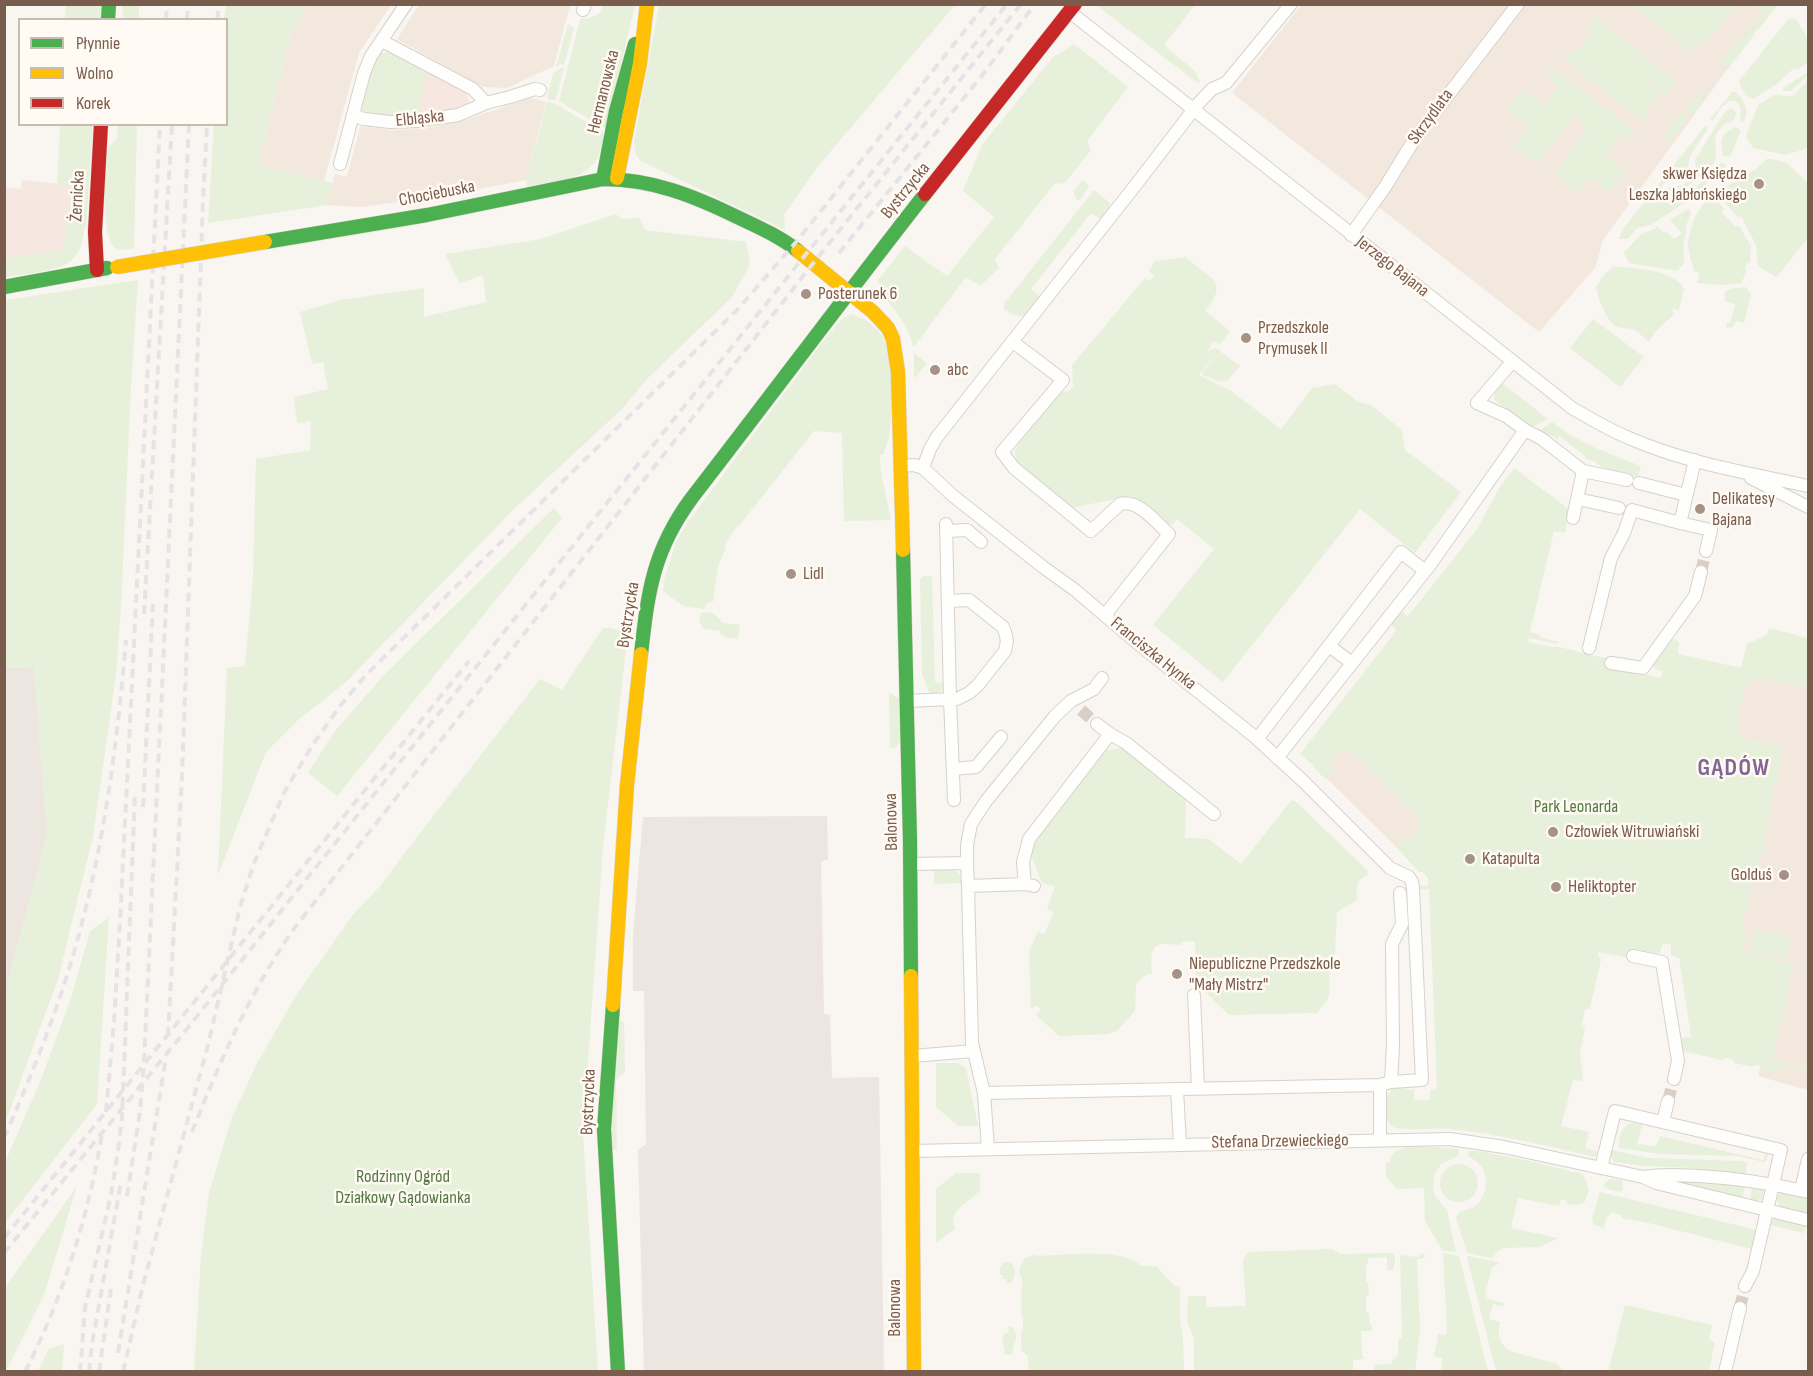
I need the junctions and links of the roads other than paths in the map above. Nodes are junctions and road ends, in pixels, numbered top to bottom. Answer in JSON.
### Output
{"nodes":[{"id":1,"x":406,"y":4,"type":"edge"},
{"id":2,"x":1291,"y":4,"type":"edge"},
{"id":3,"x":1518,"y":4,"type":"edge"},
{"id":4,"x":1072,"y":8,"type":"edge"},
{"id":5,"x":646,"y":10,"type":"edge"},
{"id":6,"x":382,"y":41,"type":"junction"},
{"id":7,"x":540,"y":90,"type":"dead end"},
{"id":8,"x":486,"y":103,"type":"junction"},
{"id":9,"x":1193,"y":110,"type":"junction"},
{"id":10,"x":353,"y":115,"type":"junction"},
{"id":11,"x":101,"y":126,"type":"edge"},
{"id":12,"x":340,"y":164,"type":"dead end"},
{"id":13,"x":617,"y":178,"type":"junction"},
{"id":14,"x":603,"y":179,"type":"junction"},
{"id":15,"x":1351,"y":235,"type":"junction"},
{"id":16,"x":97,"y":270,"type":"junction"},
{"id":17,"x":4,"y":287,"type":"edge"},
{"id":18,"x":848,"y":292,"type":"junction"},
{"id":19,"x":1013,"y":342,"type":"junction"},
{"id":20,"x":1512,"y":362,"type":"junction"},
{"id":21,"x":1525,"y":430,"type":"junction"},
{"id":22,"x":1695,"y":460,"type":"junction"},
{"id":23,"x":901,"y":466,"type":"junction"},
{"id":24,"x":923,"y":468,"type":"junction"},
{"id":25,"x":1583,"y":471,"type":"junction"},
{"id":26,"x":1742,"y":473,"type":"junction"},
{"id":27,"x":1809,"y":486,"type":"edge"},
{"id":28,"x":1686,"y":495,"type":"junction"},
{"id":29,"x":1578,"y":498,"type":"junction"},
{"id":30,"x":1809,"y":507,"type":"edge"},
{"id":31,"x":1619,"y":508,"type":"dead end"},
{"id":32,"x":1573,"y":518,"type":"dead end"},
{"id":33,"x":1680,"y":522,"type":"junction"},
{"id":34,"x":981,"y":542,"type":"dead end"},
{"id":35,"x":1706,"y":551,"type":"tunnel mouth"},
{"id":36,"x":1425,"y":571,"type":"junction"},
{"id":37,"x":1701,"y":572,"type":"tunnel mouth"},
{"id":38,"x":948,"y":601,"type":"junction"},
{"id":39,"x":1104,"y":615,"type":"junction"},
{"id":40,"x":1329,"y":645,"type":"junction"},
{"id":41,"x":1589,"y":648,"type":"dead end"},
{"id":42,"x":1352,"y":663,"type":"junction"},
{"id":43,"x":1611,"y":663,"type":"dead end"},
{"id":44,"x":1102,"y":678,"type":"dead end"},
{"id":45,"x":950,"y":699,"type":"junction"},
{"id":46,"x":907,"y":701,"type":"junction"},
{"id":47,"x":1097,"y":724,"type":"tunnel mouth"},
{"id":48,"x":1110,"y":734,"type":"junction"},
{"id":49,"x":1001,"y":737,"type":"dead end"},
{"id":50,"x":1257,"y":739,"type":"junction"},
{"id":51,"x":1277,"y":758,"type":"junction"},
{"id":52,"x":953,"y":769,"type":"junction"},
{"id":53,"x":954,"y":800,"type":"dead end"},
{"id":54,"x":1214,"y":814,"type":"dead end"},
{"id":55,"x":967,"y":863,"type":"junction"},
{"id":56,"x":910,"y":864,"type":"junction"},
{"id":57,"x":968,"y":886,"type":"junction"},
{"id":58,"x":1400,"y":893,"type":"dead end"},
{"id":59,"x":1414,"y":906,"type":"junction"},
{"id":60,"x":1401,"y":907,"type":"junction"},
{"id":61,"x":1633,"y":956,"type":"dead end"},
{"id":62,"x":1194,"y":995,"type":"dead end"},
{"id":63,"x":973,"y":1051,"type":"junction"},
{"id":64,"x":912,"y":1056,"type":"junction"},
{"id":65,"x":1674,"y":1079,"type":"tunnel mouth"},
{"id":66,"x":1385,"y":1084,"type":"junction"},
{"id":67,"x":1198,"y":1088,"type":"junction"},
{"id":68,"x":1177,"y":1089,"type":"junction"},
{"id":69,"x":984,"y":1094,"type":"junction"},
{"id":70,"x":1668,"y":1101,"type":"tunnel mouth"},
{"id":71,"x":1663,"y":1122,"type":"junction"},
{"id":72,"x":1380,"y":1139,"type":"junction"},
{"id":73,"x":1180,"y":1144,"type":"junction"},
{"id":74,"x":988,"y":1149,"type":"junction"},
{"id":75,"x":912,"y":1151,"type":"junction"},
{"id":76,"x":1809,"y":1159,"type":"edge"},
{"id":77,"x":1601,"y":1168,"type":"junction"},
{"id":78,"x":1643,"y":1177,"type":"junction"},
{"id":79,"x":1773,"y":1184,"type":"junction"},
{"id":80,"x":1805,"y":1191,"type":"edge"},
{"id":81,"x":1768,"y":1210,"type":"junction"},
{"id":82,"x":1809,"y":1220,"type":"edge"},
{"id":83,"x":1745,"y":1286,"type":"tunnel mouth"},
{"id":84,"x":1740,"y":1308,"type":"tunnel mouth"},
{"id":85,"x":618,"y":1371,"type":"edge"},
{"id":86,"x":914,"y":1371,"type":"edge"},
{"id":87,"x":1725,"y":1371,"type":"edge"}],
"edges":[{"from":1,"to":6,"type":"street"},
{"from":2,"to":9,"type":"street"},
{"from":3,"to":15,"type":"street","name":"Skrzydlata"},
{"from":4,"to":9,"type":"street","name":"Jerzego Bajana"},
{"from":4,"to":18,"type":"street","name":"Bystrzycka"},
{"from":5,"to":13,"type":"street","name":"Hermanowska"},
{"from":5,"to":14,"type":"street","name":"Hermanowska"},
{"from":6,"to":8,"type":"street"},
{"from":6,"to":10,"type":"street"},
{"from":7,"to":8,"type":"street","name":"Elbląska"},
{"from":8,"to":10,"type":"street","name":"Elbląska"},
{"from":9,"to":15,"type":"street","name":"Jerzego Bajana"},
{"from":9,"to":19,"type":"street"},
{"from":10,"to":12,"type":"street"},
{"from":11,"to":16,"type":"street","name":"Żernicka"},
{"from":13,"to":14,"type":"street","name":"Chociebuska"},
{"from":13,"to":18,"type":"street","name":"Chociebuska"},
{"from":14,"to":16,"type":"street","name":"Chociebuska","bridge":true},
{"from":15,"to":20,"type":"street","name":"Jerzego Bajana"},
{"from":16,"to":17,"type":"street","name":"Chociebuska"},
{"from":18,"to":23,"type":"street","name":"Balonowa"},
{"from":18,"to":85,"type":"street","name":"Bystrzycka"},
{"from":19,"to":24,"type":"street"},
{"from":19,"to":39,"type":"street"},
{"from":20,"to":21,"type":"street"},
{"from":20,"to":22,"type":"street","name":"Jerzego Bajana"},
{"from":21,"to":25,"type":"street"},
{"from":21,"to":36,"type":"street"},
{"from":22,"to":26,"type":"street","name":"Jerzego Bajana"},
{"from":22,"to":28,"type":"street"},
{"from":23,"to":24,"type":"street"},
{"from":23,"to":46,"type":"street","name":"Balonowa"},
{"from":24,"to":39,"type":"street","name":"Franciszka Hynka"},
{"from":25,"to":28,"type":"street"},
{"from":25,"to":29,"type":"street"},
{"from":26,"to":27,"type":"street","name":"Jerzego Bajana"},
{"from":26,"to":30,"type":"street","name":"Jerzego Bajana"},
{"from":28,"to":33,"type":"street"},
{"from":29,"to":31,"type":"street"},
{"from":29,"to":32,"type":"street"},
{"from":33,"to":35,"type":"street"},
{"from":33,"to":41,"type":"street"},
{"from":34,"to":38,"type":"street"},
{"from":36,"to":40,"type":"street"},
{"from":36,"to":42,"type":"street"},
{"from":37,"to":43,"type":"street"},
{"from":38,"to":45,"type":"street"},
{"from":38,"to":45,"type":"street"},
{"from":39,"to":50,"type":"street","name":"Franciszka Hynka"},
{"from":40,"to":42,"type":"street"},
{"from":40,"to":50,"type":"street"},
{"from":42,"to":51,"type":"street"},
{"from":44,"to":55,"type":"street"},
{"from":45,"to":46,"type":"street"},
{"from":45,"to":52,"type":"street"},
{"from":46,"to":56,"type":"street","name":"Balonowa"},
{"from":47,"to":48,"type":"street"},
{"from":48,"to":54,"type":"street"},
{"from":48,"to":57,"type":"street"},
{"from":49,"to":52,"type":"street"},
{"from":50,"to":51,"type":"street","name":"Franciszka Hynka"},
{"from":51,"to":59,"type":"street","name":"Franciszka Hynka"},
{"from":52,"to":53,"type":"street"},
{"from":55,"to":56,"type":"street"},
{"from":55,"to":57,"type":"street"},
{"from":56,"to":64,"type":"street","name":"Balonowa"},
{"from":57,"to":63,"type":"street"},
{"from":58,"to":60,"type":"street"},
{"from":59,"to":60,"type":"street"},
{"from":59,"to":66,"type":"street"},
{"from":60,"to":66,"type":"street"},
{"from":61,"to":65,"type":"street"},
{"from":62,"to":67,"type":"street"},
{"from":63,"to":64,"type":"street"},
{"from":63,"to":69,"type":"street"},
{"from":64,"to":75,"type":"street","name":"Balonowa"},
{"from":66,"to":67,"type":"street"},
{"from":66,"to":72,"type":"street"},
{"from":67,"to":68,"type":"street"},
{"from":68,"to":69,"type":"street"},
{"from":68,"to":73,"type":"street"},
{"from":69,"to":74,"type":"street"},
{"from":70,"to":71,"type":"street"},
{"from":71,"to":77,"type":"street"},
{"from":71,"to":79,"type":"street"},
{"from":72,"to":73,"type":"street","name":"Stefana Drzewieckiego"},
{"from":72,"to":77,"type":"street","name":"Stefana Drzewieckiego"},
{"from":73,"to":74,"type":"street","name":"Stefana Drzewieckiego"},
{"from":74,"to":75,"type":"street","name":"Stefana Drzewieckiego"},
{"from":75,"to":86,"type":"street","name":"Balonowa"},
{"from":76,"to":80,"type":"street"},
{"from":77,"to":78,"type":"street","name":"Stefana Drzewieckiego"},
{"from":78,"to":79,"type":"street","name":"Stefana Drzewieckiego"},
{"from":78,"to":81,"type":"street","name":"Stefana Drzewieckiego"},
{"from":79,"to":80,"type":"street","name":"Stefana Drzewieckiego"},
{"from":79,"to":81,"type":"street"},
{"from":81,"to":82,"type":"street","name":"Stefana Drzewieckiego"},
{"from":81,"to":83,"type":"street"},
{"from":84,"to":87,"type":"street"}]}
